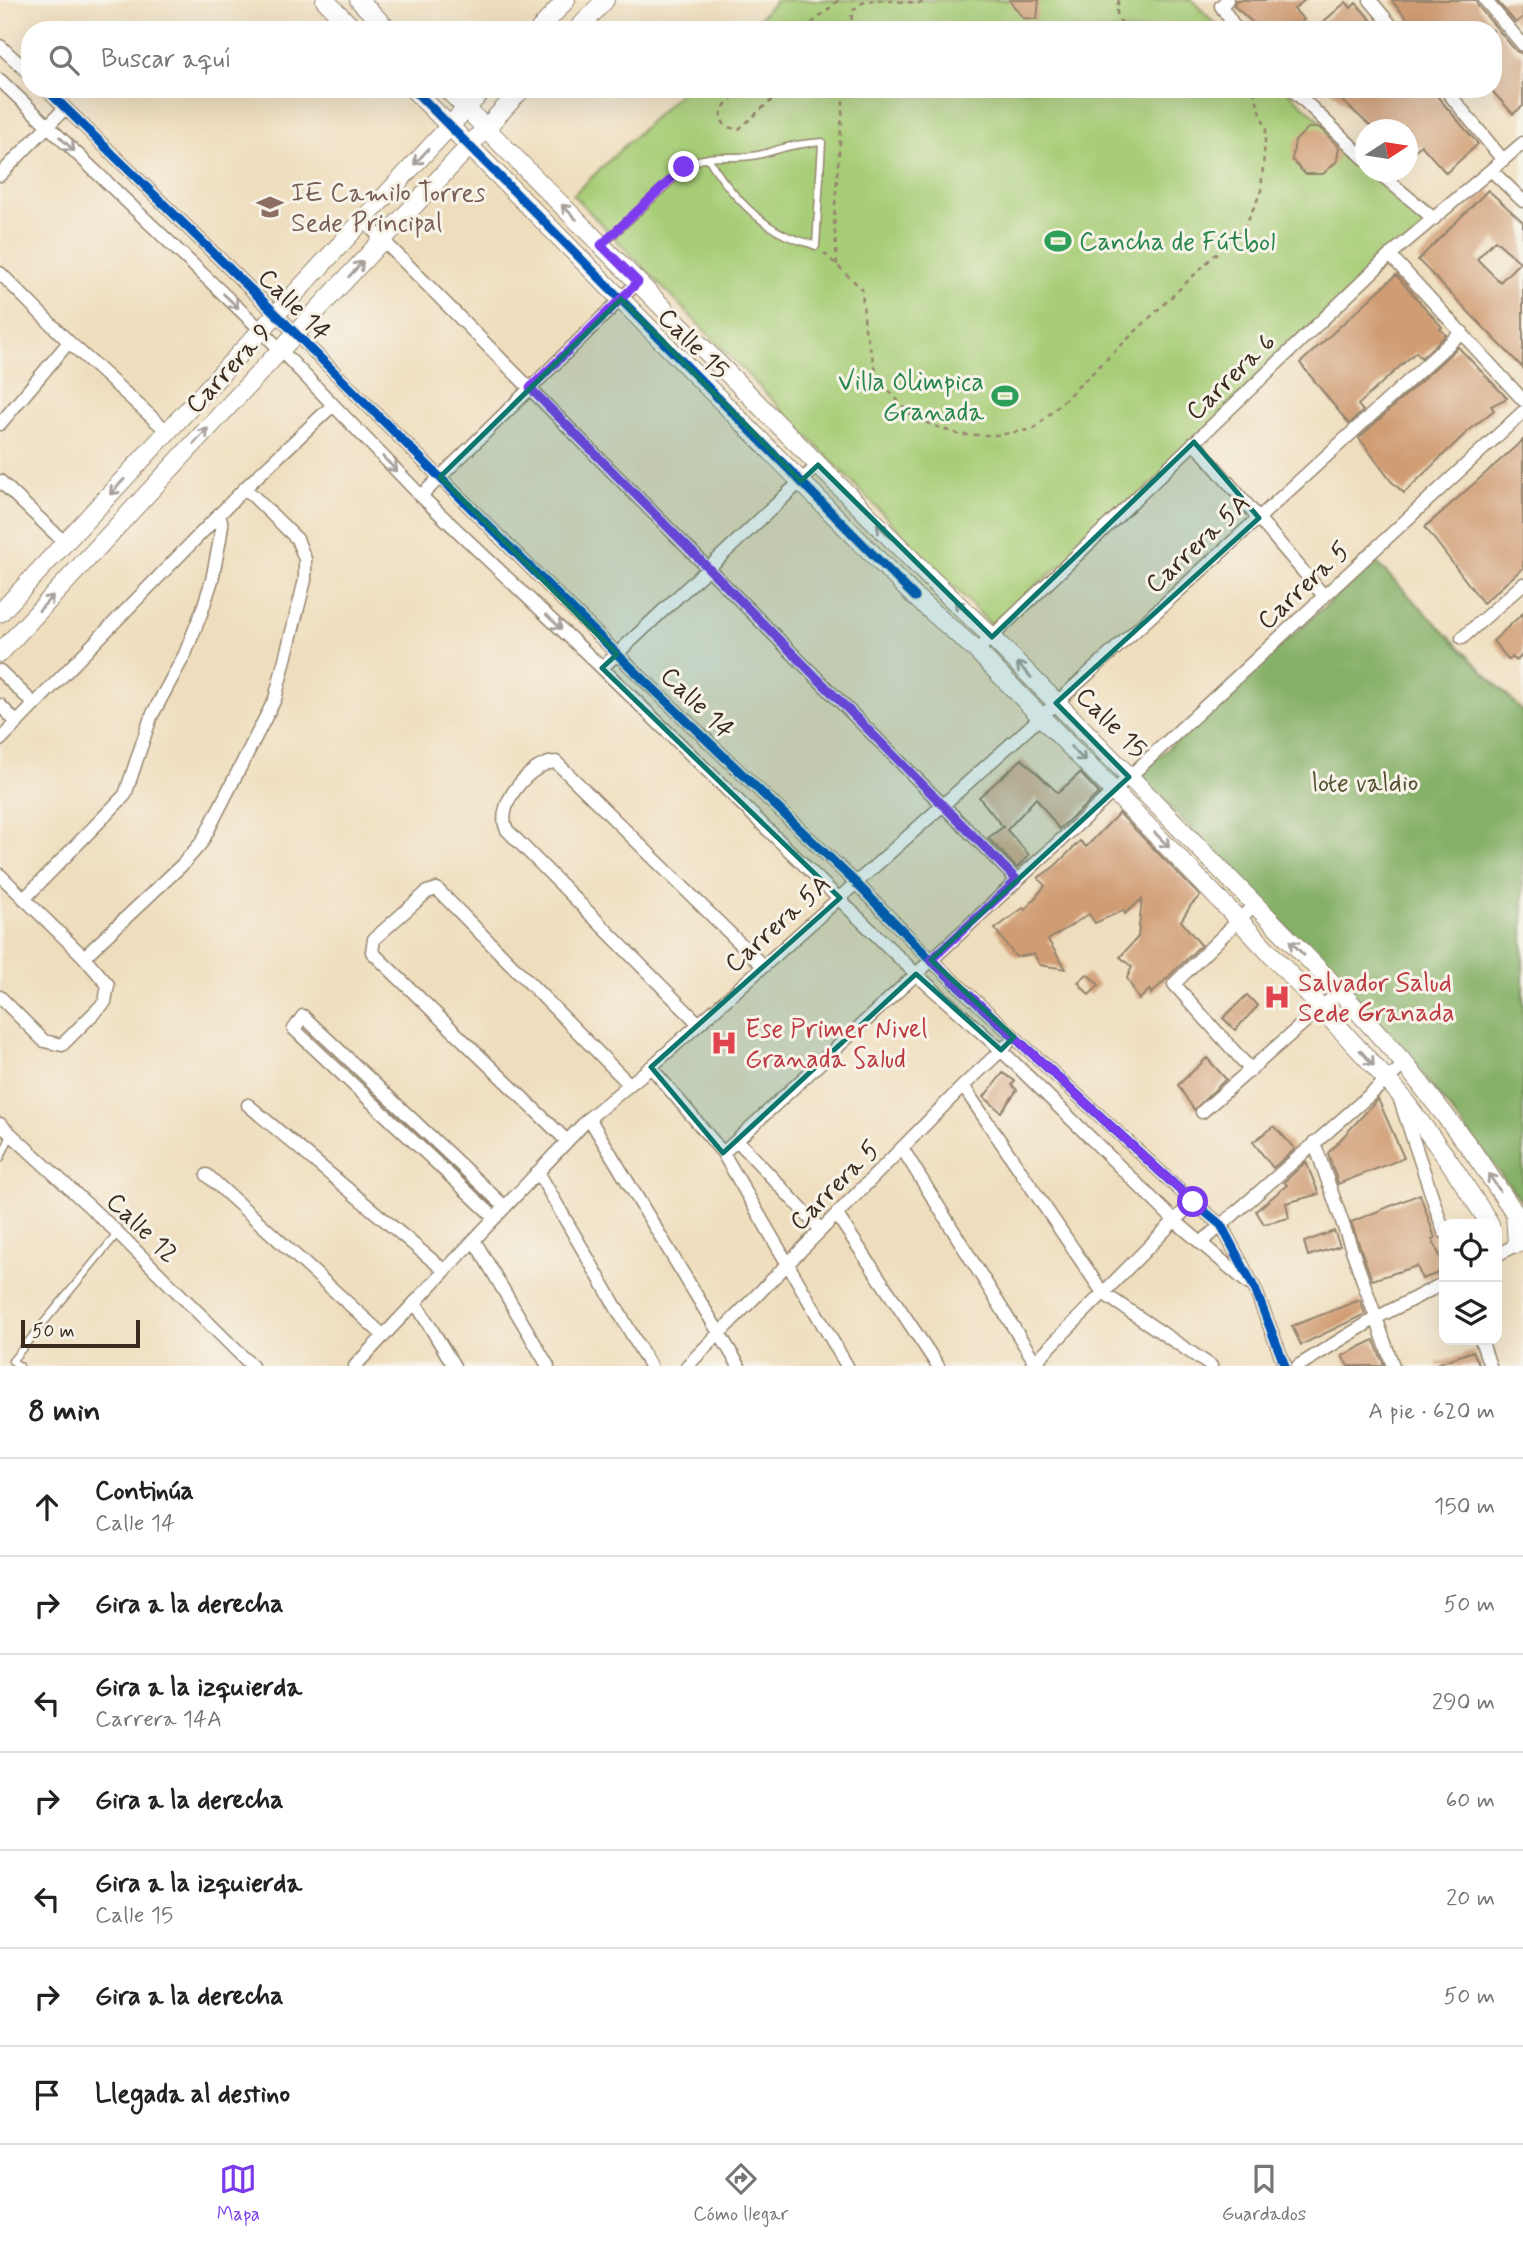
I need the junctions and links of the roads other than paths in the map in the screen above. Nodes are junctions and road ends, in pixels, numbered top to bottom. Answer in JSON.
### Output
{"nodes":[{"id":1,"x":325,"y":0,"type":"edge"},
{"id":2,"x":359,"y":0,"type":"edge"},
{"id":3,"x":566,"y":0,"type":"edge"},
{"id":4,"x":605,"y":0,"type":"edge"},
{"id":5,"x":1370,"y":0,"type":"edge"},
{"id":6,"x":1485,"y":0,"type":"edge"},
{"id":7,"x":1224,"y":3,"type":"edge"},
{"id":8,"x":345,"y":21,"type":"edge"},
{"id":9,"x":379,"y":21,"type":"edge"},
{"id":10,"x":547,"y":21,"type":"edge"},
{"id":11,"x":585,"y":21,"type":"edge"},
{"id":12,"x":1233,"y":21,"type":"edge"},
{"id":13,"x":1388,"y":21,"type":"edge"},
{"id":14,"x":1523,"y":45,"type":"edge"},
{"id":15,"x":0,"y":46,"type":"edge"},
{"id":16,"x":21,"y":66,"type":"edge"},
{"id":17,"x":0,"y":80,"type":"edge"},
{"id":18,"x":55,"y":98,"type":"edge"},
{"id":19,"x":422,"y":98,"type":"edge"},
{"id":20,"x":456,"y":98,"type":"edge"},
{"id":21,"x":476,"y":98,"type":"edge"},
{"id":22,"x":514,"y":98,"type":"edge"},
{"id":23,"x":1301,"y":98,"type":"edge"},
{"id":24,"x":1452,"y":98,"type":"edge"},
{"id":25,"x":65,"y":108,"type":"junction"},
{"id":26,"x":466,"y":109,"type":"junction"},
{"id":27,"x":48,"y":125,"type":"junction"},
{"id":28,"x":450,"y":126,"type":"junction"},
{"id":29,"x":486,"y":128,"type":"junction"},
{"id":30,"x":1523,"y":142,"type":"edge"},
{"id":31,"x":470,"y":146,"type":"junction"},
{"id":32,"x":1355,"y":149,"type":"edge"},
{"id":33,"x":708,"y":158,"type":"junction"},
{"id":34,"x":1503,"y":160,"type":"junction"},
{"id":35,"x":1492,"y":171,"type":"junction"},
{"id":36,"x":0,"y":175,"type":"edge"},
{"id":37,"x":1390,"y":182,"type":"edge"},
{"id":38,"x":1523,"y":201,"type":"edge"},
{"id":39,"x":1434,"y":219,"type":"junction"},
{"id":40,"x":363,"y":220,"type":"junction"},
{"id":41,"x":383,"y":239,"type":"junction"},
{"id":42,"x":601,"y":245,"type":"junction"},
{"id":43,"x":1390,"y":255,"type":"junction"},
{"id":44,"x":0,"y":273,"type":"edge"},
{"id":45,"x":638,"y":282,"type":"junction"},
{"id":46,"x":621,"y":299,"type":"junction"},
{"id":47,"x":276,"y":314,"type":"junction"},
{"id":48,"x":261,"y":330,"type":"junction"},
{"id":49,"x":1462,"y":332,"type":"junction"},
{"id":50,"x":295,"y":334,"type":"junction"},
{"id":51,"x":69,"y":342,"type":"junction"},
{"id":52,"x":280,"y":351,"type":"junction"},
{"id":53,"x":530,"y":388,"type":"junction"},
{"id":54,"x":1523,"y":400,"type":"edge"},
{"id":55,"x":333,"y":405,"type":"junction"},
{"id":56,"x":1523,"y":412,"type":"edge"},
{"id":57,"x":0,"y":424,"type":"edge"},
{"id":58,"x":168,"y":432,"type":"junction"},
{"id":59,"x":1194,"y":442,"type":"junction"},
{"id":60,"x":818,"y":465,"type":"junction"},
{"id":61,"x":440,"y":477,"type":"junction"},
{"id":62,"x":0,"y":481,"type":"edge"},
{"id":63,"x":801,"y":481,"type":"junction"},
{"id":64,"x":245,"y":488,"type":"junction"},
{"id":65,"x":421,"y":496,"type":"junction"},
{"id":66,"x":219,"y":514,"type":"junction"},
{"id":67,"x":1259,"y":518,"type":"junction"},
{"id":68,"x":65,"y":543,"type":"junction"},
{"id":69,"x":708,"y":568,"type":"junction"},
{"id":70,"x":1523,"y":584,"type":"edge"},
{"id":71,"x":1324,"y":596,"type":"junction"},
{"id":72,"x":0,"y":613,"type":"edge"},
{"id":73,"x":992,"y":637,"type":"junction"},
{"id":74,"x":1462,"y":638,"type":"dead end"},
{"id":75,"x":977,"y":652,"type":"junction"},
{"id":76,"x":0,"y":653,"type":"edge"},
{"id":77,"x":617,"y":654,"type":"junction"},
{"id":78,"x":602,"y":668,"type":"junction"},
{"id":79,"x":0,"y":671,"type":"edge"},
{"id":80,"x":1056,"y":703,"type":"junction"},
{"id":81,"x":34,"y":704,"type":"junction"},
{"id":82,"x":0,"y":705,"type":"edge"},
{"id":83,"x":1041,"y":717,"type":"junction"},
{"id":84,"x":17,"y":723,"type":"junction"},
{"id":85,"x":0,"y":740,"type":"edge"},
{"id":86,"x":1129,"y":777,"type":"junction"},
{"id":87,"x":1114,"y":791,"type":"junction"},
{"id":88,"x":943,"y":805,"type":"junction"},
{"id":89,"x":0,"y":875,"type":"edge"},
{"id":90,"x":1017,"y":880,"type":"junction"},
{"id":91,"x":856,"y":883,"type":"junction"},
{"id":92,"x":840,"y":898,"type":"junction"},
{"id":93,"x":24,"y":899,"type":"junction"},
{"id":94,"x":1255,"y":904,"type":"junction"},
{"id":95,"x":1239,"y":920,"type":"junction"},
{"id":96,"x":84,"y":957,"type":"junction"},
{"id":97,"x":931,"y":960,"type":"junction"},
{"id":98,"x":763,"y":966,"type":"junction"},
{"id":99,"x":916,"y":974,"type":"junction"},
{"id":100,"x":1340,"y":991,"type":"junction"},
{"id":101,"x":0,"y":997,"type":"edge"},
{"id":102,"x":1321,"y":1008,"type":"junction"},
{"id":103,"x":699,"y":1024,"type":"junction"},
{"id":104,"x":1014,"y":1037,"type":"junction"},
{"id":105,"x":1001,"y":1051,"type":"junction"},
{"id":106,"x":1405,"y":1064,"type":"junction"},
{"id":107,"x":651,"y":1067,"type":"junction"},
{"id":108,"x":1251,"y":1070,"type":"junction"},
{"id":109,"x":629,"y":1084,"type":"junction"},
{"id":110,"x":963,"y":1086,"type":"junction"},
{"id":111,"x":1392,"y":1086,"type":"junction"},
{"id":112,"x":248,"y":1105,"type":"dead end"},
{"id":113,"x":1202,"y":1112,"type":"dead end"},
{"id":114,"x":589,"y":1118,"type":"junction"},
{"id":115,"x":0,"y":1124,"type":"edge"},
{"id":116,"x":11,"y":1135,"type":"junction"},
{"id":117,"x":737,"y":1140,"type":"junction"},
{"id":118,"x":567,"y":1141,"type":"junction"},
{"id":119,"x":1314,"y":1142,"type":"junction"},
{"id":120,"x":902,"y":1148,"type":"junction"},
{"id":121,"x":723,"y":1153,"type":"junction"},
{"id":122,"x":0,"y":1159,"type":"edge"},
{"id":123,"x":538,"y":1172,"type":"junction"},
{"id":124,"x":207,"y":1175,"type":"dead end"},
{"id":125,"x":1193,"y":1202,"type":"junction"},
{"id":126,"x":505,"y":1207,"type":"junction"},
{"id":127,"x":837,"y":1214,"type":"junction"},
{"id":128,"x":495,"y":1218,"type":"junction"},
{"id":129,"x":1439,"y":1219,"type":"edge"},
{"id":130,"x":1487,"y":1219,"type":"edge"},
{"id":131,"x":1174,"y":1220,"type":"junction"},
{"id":132,"x":1221,"y":1225,"type":"junction"},
{"id":133,"x":821,"y":1230,"type":"junction"},
{"id":134,"x":118,"y":1233,"type":"junction"},
{"id":135,"x":1502,"y":1234,"type":"edge"},
{"id":136,"x":474,"y":1240,"type":"junction"},
{"id":137,"x":1202,"y":1242,"type":"junction"},
{"id":138,"x":1521,"y":1247,"type":"edge"},
{"id":139,"x":1502,"y":1253,"type":"edge"},
{"id":140,"x":789,"y":1263,"type":"junction"},
{"id":141,"x":445,"y":1271,"type":"junction"},
{"id":142,"x":1439,"y":1286,"type":"edge"},
{"id":143,"x":1255,"y":1289,"type":"junction"},
{"id":144,"x":1103,"y":1293,"type":"junction"},
{"id":145,"x":415,"y":1303,"type":"junction"},
{"id":146,"x":1376,"y":1318,"type":"junction"},
{"id":147,"x":719,"y":1334,"type":"junction"},
{"id":148,"x":384,"y":1336,"type":"junction"},
{"id":149,"x":1483,"y":1345,"type":"edge"},
{"id":150,"x":9,"y":1363,"type":"edge"},
{"id":151,"x":358,"y":1365,"type":"edge"},
{"id":152,"x":1036,"y":1365,"type":"edge"},
{"id":153,"x":20,"y":1366,"type":"edge"},
{"id":154,"x":252,"y":1366,"type":"edge"},
{"id":155,"x":454,"y":1366,"type":"edge"},
{"id":156,"x":548,"y":1366,"type":"edge"},
{"id":157,"x":650,"y":1366,"type":"edge"},
{"id":158,"x":687,"y":1366,"type":"edge"},
{"id":159,"x":739,"y":1366,"type":"edge"},
{"id":160,"x":848,"y":1366,"type":"edge"},
{"id":161,"x":938,"y":1366,"type":"edge"},
{"id":162,"x":1210,"y":1366,"type":"edge"},
{"id":163,"x":1285,"y":1366,"type":"edge"},
{"id":164,"x":1298,"y":1366,"type":"edge"},
{"id":165,"x":1393,"y":1366,"type":"edge"},
{"id":166,"x":1490,"y":1366,"type":"edge"}],
"edges":[{"from":1,"to":8,"type":"street"},
{"from":2,"to":9,"type":"street"},
{"from":3,"to":10,"type":"street"},
{"from":4,"to":11,"type":"street"},
{"from":5,"to":13,"type":"street"},
{"from":6,"to":14,"type":"street"},
{"from":7,"to":12,"type":"street"},
{"from":15,"to":16,"type":"street"},
{"from":17,"to":27,"type":"street","name":"Calle 14"},
{"from":18,"to":25,"type":"street","name":"Calle 14"},
{"from":19,"to":28,"type":"street","name":"Calle 15"},
{"from":20,"to":26,"type":"street","name":"Calle 15"},
{"from":21,"to":26,"type":"street","name":"Carrera 9"},
{"from":22,"to":29,"type":"street","name":"Carrera 9"},
{"from":23,"to":32,"type":"street"},
{"from":24,"to":34,"type":"street"},
{"from":25,"to":27,"type":"street"},
{"from":25,"to":47,"type":"street","name":"Calle 14"},
{"from":26,"to":28,"type":"street","name":"Carrera 9"},
{"from":26,"to":29,"type":"street","name":"Calle 15"},
{"from":27,"to":36,"type":"street"},
{"from":27,"to":48,"type":"street","name":"Calle 14","one_way":true},
{"from":28,"to":31,"type":"street","name":"Calle 15"},
{"from":28,"to":40,"type":"street","name":"Carrera 9","one_way":true},
{"from":29,"to":31,"type":"street","name":"Carrera 9"},
{"from":42,"to":29,"type":"street","name":"Calle 15","one_way":true},
{"from":30,"to":34,"type":"street","name":"Carrera 6"},
{"from":31,"to":41,"type":"street","name":"Carrera 9"},
{"from":31,"to":46,"type":"street","name":"Calle 15"},
{"from":33,"to":33,"type":"lane"},
{"from":33,"to":42,"type":"lane"},
{"from":34,"to":35,"type":"street","name":"Carrera 6"},
{"from":35,"to":38,"type":"street"},
{"from":35,"to":39,"type":"street","name":"Carrera 6"},
{"from":37,"to":39,"type":"street"},
{"from":39,"to":43,"type":"street","name":"Carrera 6"},
{"from":40,"to":41,"type":"street"},
{"from":40,"to":47,"type":"street","name":"Carrera 9"},
{"from":50,"to":41,"type":"street","name":"Carrera 9","one_way":true},
{"from":41,"to":53,"type":"street"},
{"from":42,"to":45,"type":"street","name":"Calle 15"},
{"from":43,"to":49,"type":"street"},
{"from":43,"to":59,"type":"street","name":"Carrera 6"},
{"from":44,"to":51,"type":"street"},
{"from":45,"to":46,"type":"street"},
{"from":45,"to":60,"type":"street","name":"Calle 15"},
{"from":46,"to":53,"type":"street"},
{"from":46,"to":63,"type":"street","name":"Calle 15"},
{"from":47,"to":48,"type":"street","name":"Carrera 9"},
{"from":47,"to":50,"type":"street","name":"Calle 14"},
{"from":48,"to":52,"type":"street","name":"Calle 14"},
{"from":48,"to":58,"type":"street","name":"Carrera 9"},
{"from":49,"to":54,"type":"street"},
{"from":49,"to":67,"type":"street","name":"Carrera 5A"},
{"from":50,"to":52,"type":"street","name":"Carrera 9"},
{"from":50,"to":61,"type":"street","name":"Calle 14"},
{"from":51,"to":57,"type":"street"},
{"from":51,"to":58,"type":"street"},
{"from":52,"to":55,"type":"street","name":"Calle 14"},
{"from":76,"to":52,"type":"street","name":"Carrera 9","one_way":true},
{"from":53,"to":61,"type":"street"},
{"from":53,"to":69,"type":"street"},
{"from":55,"to":64,"type":"street"},
{"from":55,"to":65,"type":"street","name":"Calle 14","one_way":true},
{"from":56,"to":71,"type":"street","name":"Carrera 5"},
{"from":58,"to":68,"type":"street","name":"Carrera 9","one_way":true},
{"from":59,"to":67,"type":"street"},
{"from":59,"to":73,"type":"street","name":"Carrera 6"},
{"from":60,"to":63,"type":"street"},
{"from":73,"to":60,"type":"street","name":"Calle 15","one_way":true},
{"from":61,"to":65,"type":"street"},
{"from":61,"to":77,"type":"street","name":"Calle 14"},
{"from":62,"to":68,"type":"street"},
{"from":63,"to":69,"type":"street"},
{"from":63,"to":75,"type":"street","name":"Calle 15"},
{"from":64,"to":66,"type":"street"},
{"from":64,"to":96,"type":"street"},
{"from":65,"to":78,"type":"street","name":"Calle 14","one_way":true},
{"from":66,"to":81,"type":"street"},
{"from":66,"to":93,"type":"street"},
{"from":67,"to":71,"type":"street"},
{"from":67,"to":80,"type":"street","name":"Carrera 5A"},
{"from":68,"to":72,"type":"street","name":"Carrera 9"},
{"from":69,"to":77,"type":"street"},
{"from":69,"to":88,"type":"street"},
{"from":70,"to":74,"type":"street"},
{"from":71,"to":86,"type":"street","name":"Carrera 5"},
{"from":73,"to":75,"type":"street","name":"Carrera 6"},
{"from":80,"to":73,"type":"street","name":"Calle 15","one_way":true},
{"from":75,"to":83,"type":"street","name":"Calle 15"},
{"from":77,"to":78,"type":"street"},
{"from":77,"to":91,"type":"street","name":"Calle 14"},
{"from":78,"to":92,"type":"street","name":"Calle 14"},
{"from":79,"to":81,"type":"street"},
{"from":80,"to":83,"type":"street","name":"Carrera 5A"},
{"from":80,"to":86,"type":"street","name":"Calle 15"},
{"from":81,"to":84,"type":"street"},
{"from":82,"to":84,"type":"street"},
{"from":83,"to":87,"type":"street","name":"Calle 15","one_way":true},
{"from":83,"to":88,"type":"street","name":"Carrera 5A"},
{"from":84,"to":85,"type":"street"},
{"from":86,"to":87,"type":"street","name":"Carrera 5"},
{"from":86,"to":94,"type":"street","name":"Calle 15"},
{"from":87,"to":90,"type":"street","name":"Carrera 5"},
{"from":87,"to":95,"type":"street","name":"Calle 15","one_way":true},
{"from":88,"to":90,"type":"street"},
{"from":88,"to":91,"type":"street","name":"Carrera 5A"},
{"from":89,"to":93,"type":"street"},
{"from":90,"to":97,"type":"street","name":"Carrera 5"},
{"from":91,"to":92,"type":"street","name":"Carrera 5A"},
{"from":91,"to":97,"type":"street","name":"Calle 14"},
{"from":92,"to":98,"type":"street","name":"Carrera 5A"},
{"from":92,"to":99,"type":"street","name":"Calle 14"},
{"from":93,"to":96,"type":"street"},
{"from":94,"to":95,"type":"street"},
{"from":100,"to":94,"type":"street","name":"Calle 15","one_way":true},
{"from":95,"to":102,"type":"street","name":"Calle 15"},
{"from":95,"to":108,"type":"street"},
{"from":96,"to":101,"type":"street"},
{"from":97,"to":99,"type":"street","name":"Carrera 5"},
{"from":97,"to":104,"type":"street","name":"Calle 14"},
{"from":98,"to":103,"type":"street","name":"Carrera 5A"},
{"from":98,"to":103,"type":"street"},
{"from":99,"to":105,"type":"street","name":"Calle 14"},
{"from":99,"to":117,"type":"street","name":"Carrera 5"},
{"from":100,"to":102,"type":"street"},
{"from":100,"to":106,"type":"street","name":"Calle 15"},
{"from":102,"to":108,"type":"street"},
{"from":102,"to":111,"type":"street","name":"Calle 15","one_way":true},
{"from":103,"to":107,"type":"street","name":"Carrera 5A"},
{"from":104,"to":105,"type":"street","name":"Carrera 5"},
{"from":104,"to":125,"type":"street","name":"Calle 14"},
{"from":105,"to":110,"type":"street","name":"Carrera 5"},
{"from":105,"to":131,"type":"street","name":"Calle 14"},
{"from":106,"to":111,"type":"street"},
{"from":138,"to":106,"type":"street","name":"Calle 15","one_way":true},
{"from":107,"to":109,"type":"street","name":"Carrera 5A"},
{"from":107,"to":121,"type":"street"},
{"from":108,"to":113,"type":"street"},
{"from":109,"to":114,"type":"street","name":"Carrera 5A"},
{"from":109,"to":118,"type":"street"},
{"from":110,"to":120,"type":"street","name":"Carrera 5"},
{"from":110,"to":144,"type":"street"},
{"from":111,"to":119,"type":"street"},
{"from":111,"to":129,"type":"street"},
{"from":111,"to":130,"type":"street","name":"Calle 15"},
{"from":112,"to":141,"type":"street"},
{"from":114,"to":118,"type":"street","name":"Carrera 5A"},
{"from":114,"to":147,"type":"street"},
{"from":115,"to":116,"type":"street","name":"Calle 12"},
{"from":116,"to":122,"type":"lane"},
{"from":116,"to":134,"type":"street","name":"Calle 12"},
{"from":117,"to":121,"type":"street","name":"Carrera 5"},
{"from":117,"to":133,"type":"street"},
{"from":118,"to":123,"type":"street","name":"Carrera 5A"},
{"from":119,"to":132,"type":"street"},
{"from":119,"to":146,"type":"street"},
{"from":120,"to":127,"type":"street","name":"Carrera 5"},
{"from":120,"to":152,"type":"street"},
{"from":121,"to":140,"type":"street"},
{"from":123,"to":126,"type":"street","name":"Carrera 5A"},
{"from":123,"to":157,"type":"street"},
{"from":124,"to":148,"type":"street"},
{"from":125,"to":131,"type":"street"},
{"from":125,"to":132,"type":"street","name":"Calle 14"},
{"from":126,"to":128,"type":"street","name":"Carrera 5A"},
{"from":126,"to":128,"type":"street"},
{"from":127,"to":133,"type":"street","name":"Carrera 5"},
{"from":127,"to":161,"type":"street"},
{"from":128,"to":136,"type":"street","name":"Carrera 5A"},
{"from":131,"to":137,"type":"street","name":"Calle 14"},
{"from":131,"to":144,"type":"street"},
{"from":132,"to":137,"type":"street"},
{"from":132,"to":143,"type":"street","name":"Calle 14"},
{"from":133,"to":140,"type":"street","name":"Carrera 5"},
{"from":134,"to":150,"type":"lane"},
{"from":134,"to":154,"type":"street","name":"Calle 12"},
{"from":135,"to":138,"type":"street"},
{"from":136,"to":141,"type":"street","name":"Carrera 5A"},
{"from":136,"to":156,"type":"street"},
{"from":137,"to":143,"type":"street","name":"Calle 14"},
{"from":138,"to":139,"type":"street"},
{"from":140,"to":147,"type":"street","name":"Carrera 5"},
{"from":140,"to":160,"type":"street"},
{"from":141,"to":145,"type":"street","name":"Carrera 5A"},
{"from":142,"to":146,"type":"street"},
{"from":143,"to":163,"type":"street","name":"Calle 14"},
{"from":144,"to":152,"type":"street"},
{"from":144,"to":162,"type":"street"},
{"from":145,"to":148,"type":"street","name":"Carrera 5A"},
{"from":145,"to":155,"type":"street"},
{"from":146,"to":164,"type":"street"},
{"from":146,"to":165,"type":"street"},
{"from":147,"to":158,"type":"street","name":"Carrera 5"},
{"from":147,"to":159,"type":"street"},
{"from":148,"to":151,"type":"street","name":"Carrera 5A"},
{"from":149,"to":166,"type":"street"},
{"from":150,"to":153,"type":"lane"}]}
